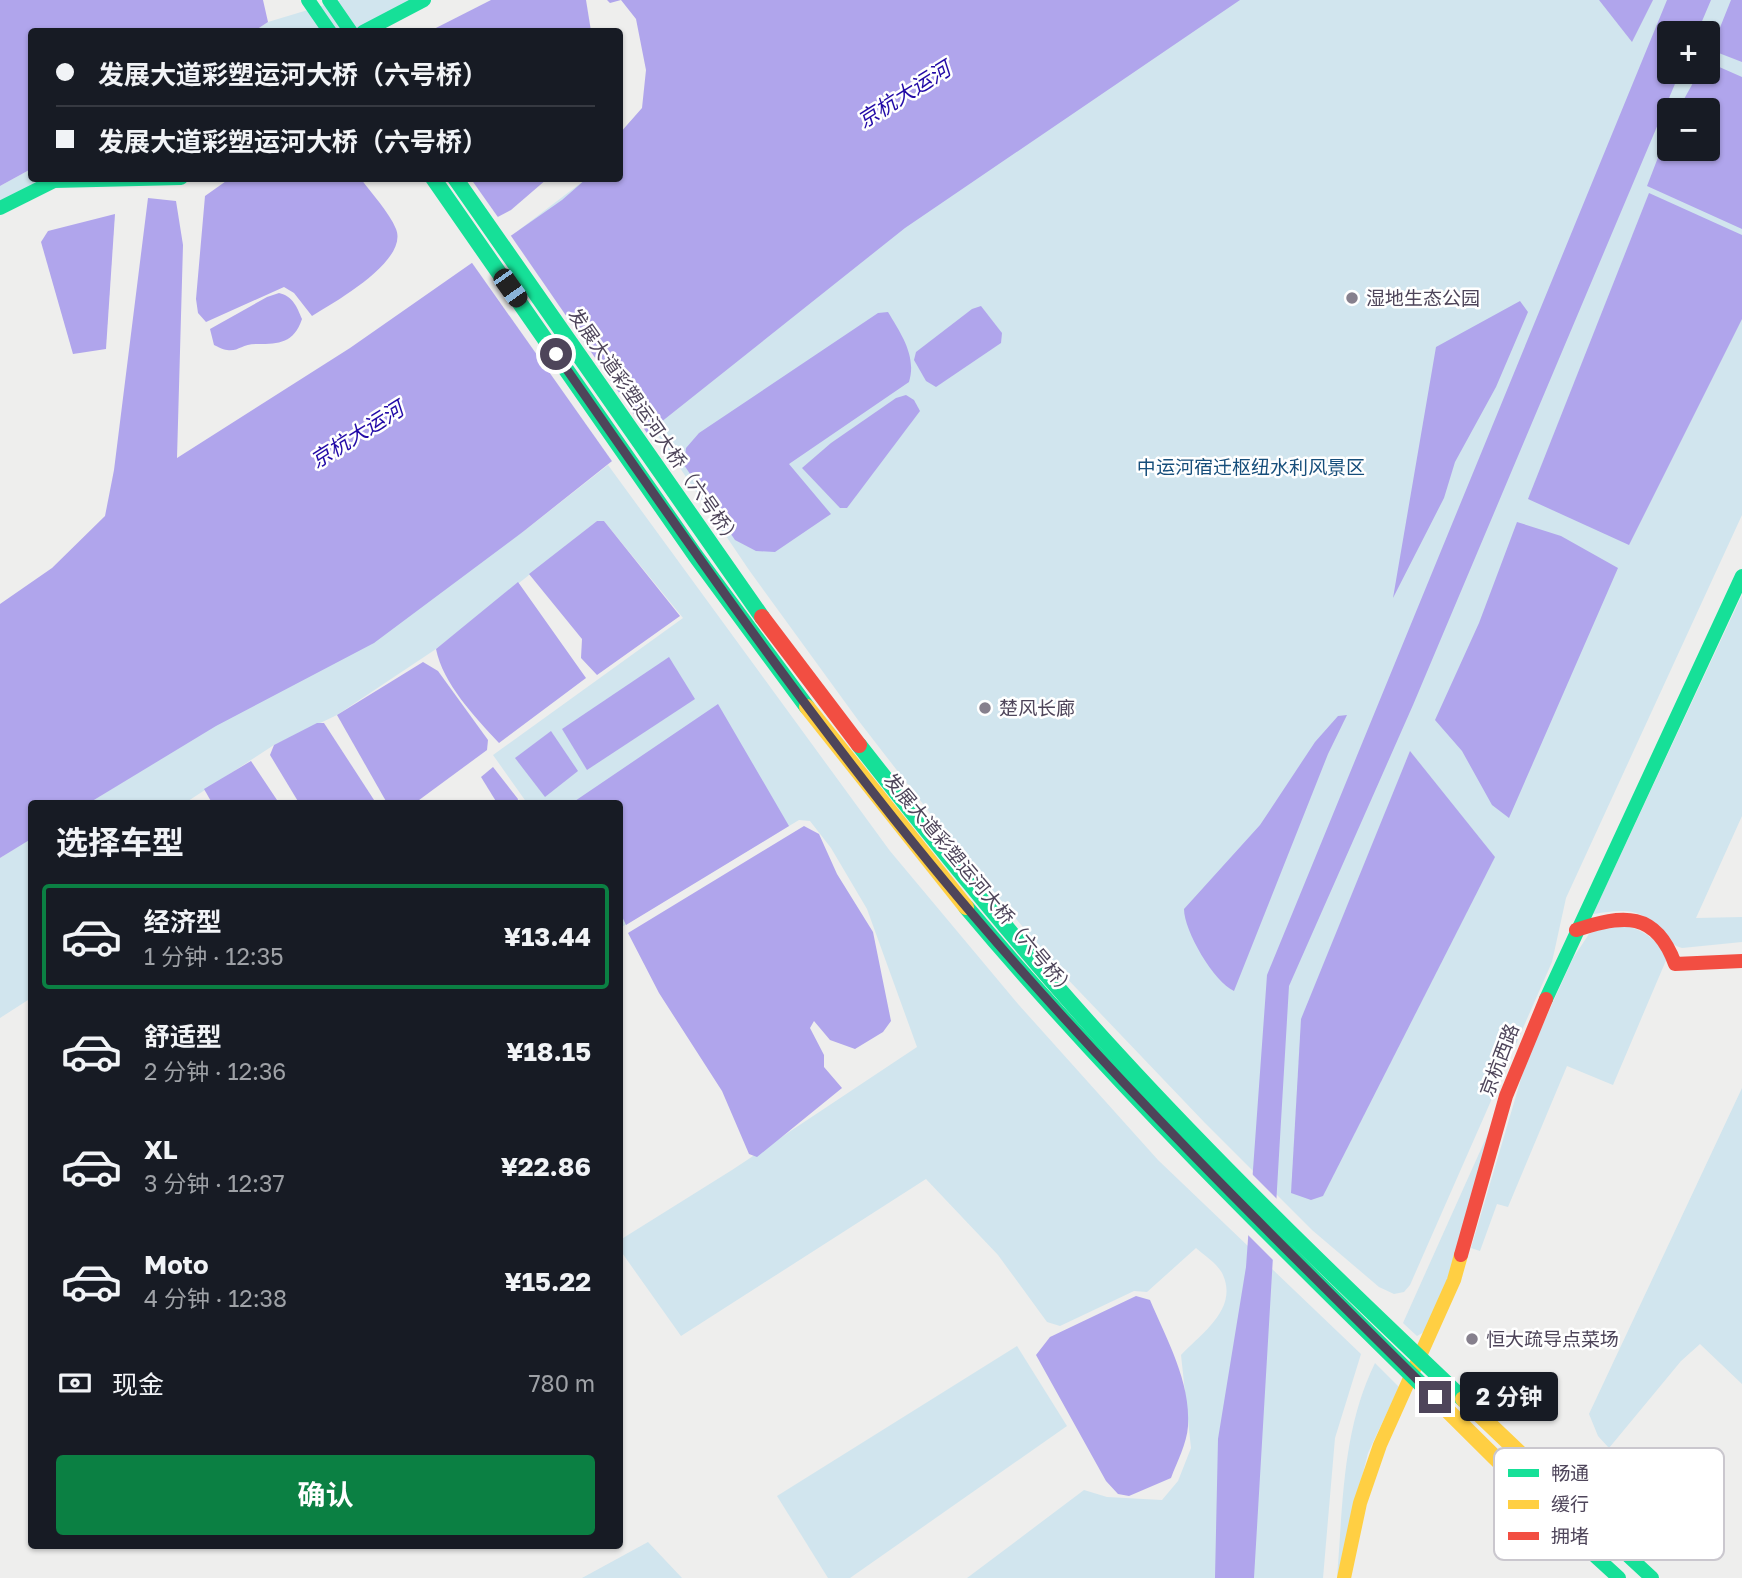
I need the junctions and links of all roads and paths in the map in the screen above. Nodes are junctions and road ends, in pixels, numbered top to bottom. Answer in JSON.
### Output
{"nodes":[{"id":1,"x":307,"y":0,"type":"edge"},
{"id":2,"x":329,"y":0,"type":"edge"},
{"id":3,"x":424,"y":0,"type":"edge"},
{"id":4,"x":327,"y":28,"type":"edge"},
{"id":5,"x":348,"y":28,"type":"edge"},
{"id":6,"x":371,"y":28,"type":"edge"},
{"id":7,"x":52,"y":182,"type":"edge"},
{"id":8,"x":436,"y":182,"type":"edge"},
{"id":9,"x":458,"y":182,"type":"edge"},
{"id":10,"x":0,"y":208,"type":"edge"},
{"id":11,"x":1742,"y":576,"type":"edge"},
{"id":12,"x":1576,"y":930,"type":"junction"},
{"id":13,"x":1742,"y":961,"type":"edge"},
{"id":14,"x":1514,"y":1448,"type":"edge"},
{"id":15,"x":1494,"y":1456,"type":"edge"},
{"id":16,"x":1599,"y":1560,"type":"edge"},
{"id":17,"x":1633,"y":1560,"type":"edge"},
{"id":18,"x":1344,"y":1578,"type":"edge"},
{"id":19,"x":1619,"y":1578,"type":"edge"},
{"id":20,"x":1652,"y":1578,"type":"edge"}],
"edges":[{"from":1,"to":4,"type":"main road"},
{"from":2,"to":5,"type":"main road"},
{"from":3,"to":6,"type":"main road"},
{"from":7,"to":10,"type":"main road"},
{"from":8,"to":15,"type":"main road","name":"发展大道彩塑运河大桥（六号桥）","bridge":true},
{"from":9,"to":14,"type":"main road","name":"发展大道彩塑运河大桥（六号桥）","bridge":true},
{"from":11,"to":12,"type":"main road","name":"京杭西路"},
{"from":12,"to":13,"type":"main road"},
{"from":12,"to":18,"type":"main road","name":"京杭西路"},
{"from":16,"to":19,"type":"main road","name":"发展大道彩塑运河大桥（六号桥）","bridge":true},
{"from":17,"to":20,"type":"main road","name":"发展大道彩塑运河大桥（六号桥）","bridge":true}]}
